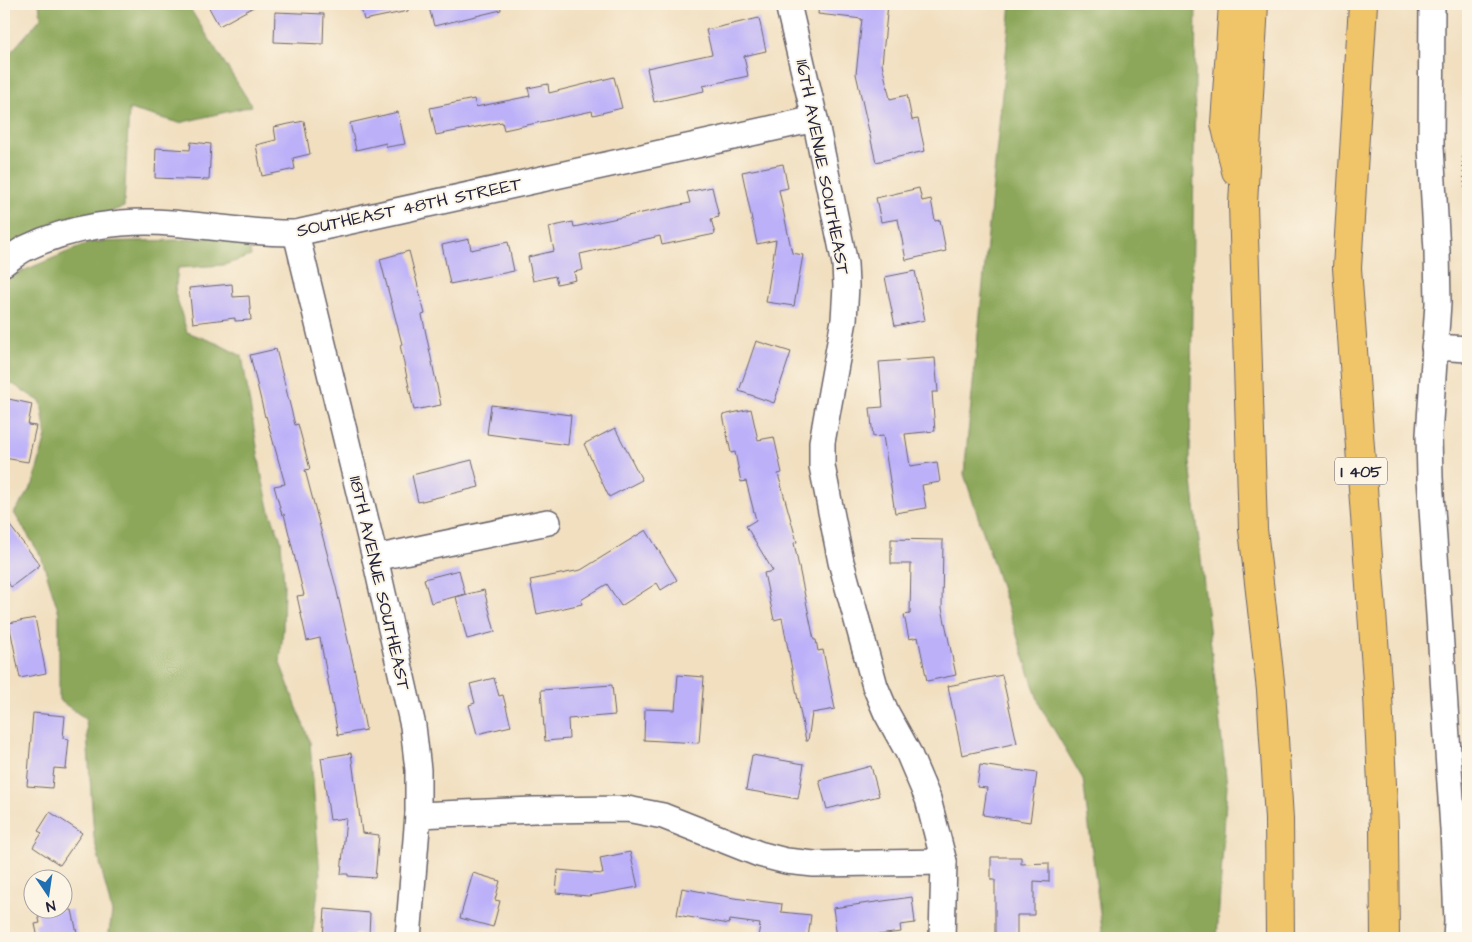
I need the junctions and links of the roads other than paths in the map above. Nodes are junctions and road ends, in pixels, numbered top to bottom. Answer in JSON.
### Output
{"nodes":[{"id":1,"x":788,"y":4,"type":"edge"},
{"id":2,"x":1232,"y":4,"type":"edge"},
{"id":3,"x":1254,"y":4,"type":"edge"},
{"id":4,"x":1363,"y":4,"type":"edge"},
{"id":5,"x":1432,"y":4,"type":"edge"},
{"id":6,"x":815,"y":118,"type":"junction"},
{"id":7,"x":1243,"y":204,"type":"junction"},
{"id":8,"x":296,"y":233,"type":"junction"},
{"id":9,"x":4,"y":263,"type":"edge"},
{"id":10,"x":1434,"y":346,"type":"junction"},
{"id":11,"x":1468,"y":349,"type":"edge"},
{"id":12,"x":548,"y":522,"type":"dead end"},
{"id":13,"x":375,"y":558,"type":"junction"},
{"id":14,"x":418,"y":815,"type":"junction"},
{"id":15,"x":944,"y":862,"type":"junction"},
{"id":16,"x":408,"y":938,"type":"edge"},
{"id":17,"x":942,"y":938,"type":"edge"},
{"id":18,"x":1280,"y":938,"type":"edge"},
{"id":19,"x":1385,"y":938,"type":"edge"},
{"id":20,"x":1456,"y":938,"type":"edge"}],
"edges":[{"from":1,"to":6,"type":"street","name":"116TH AVENUE SOUTHEAST"},
{"from":2,"to":7,"type":"highway"},
{"from":3,"to":7,"type":"highway"},
{"from":4,"to":19,"type":"highway","number":"I 405"},
{"from":5,"to":10,"type":"street"},
{"from":6,"to":8,"type":"street","name":"SOUTHEAST 48TH STREET"},
{"from":6,"to":15,"type":"street","name":"116TH AVENUE SOUTHEAST"},
{"from":7,"to":18,"type":"highway"},
{"from":8,"to":9,"type":"street","name":"SOUTHEAST 48TH STREET"},
{"from":8,"to":13,"type":"street","name":"118TH AVENUE SOUTHEAST"},
{"from":10,"to":11,"type":"street"},
{"from":10,"to":20,"type":"street"},
{"from":12,"to":13,"type":"street"},
{"from":13,"to":14,"type":"street","name":"118TH AVENUE SOUTHEAST"},
{"from":14,"to":15,"type":"street"},
{"from":14,"to":16,"type":"street","name":"118TH AVENUE SOUTHEAST"},
{"from":15,"to":17,"type":"street","name":"116TH AVENUE SOUTHEAST"}]}
